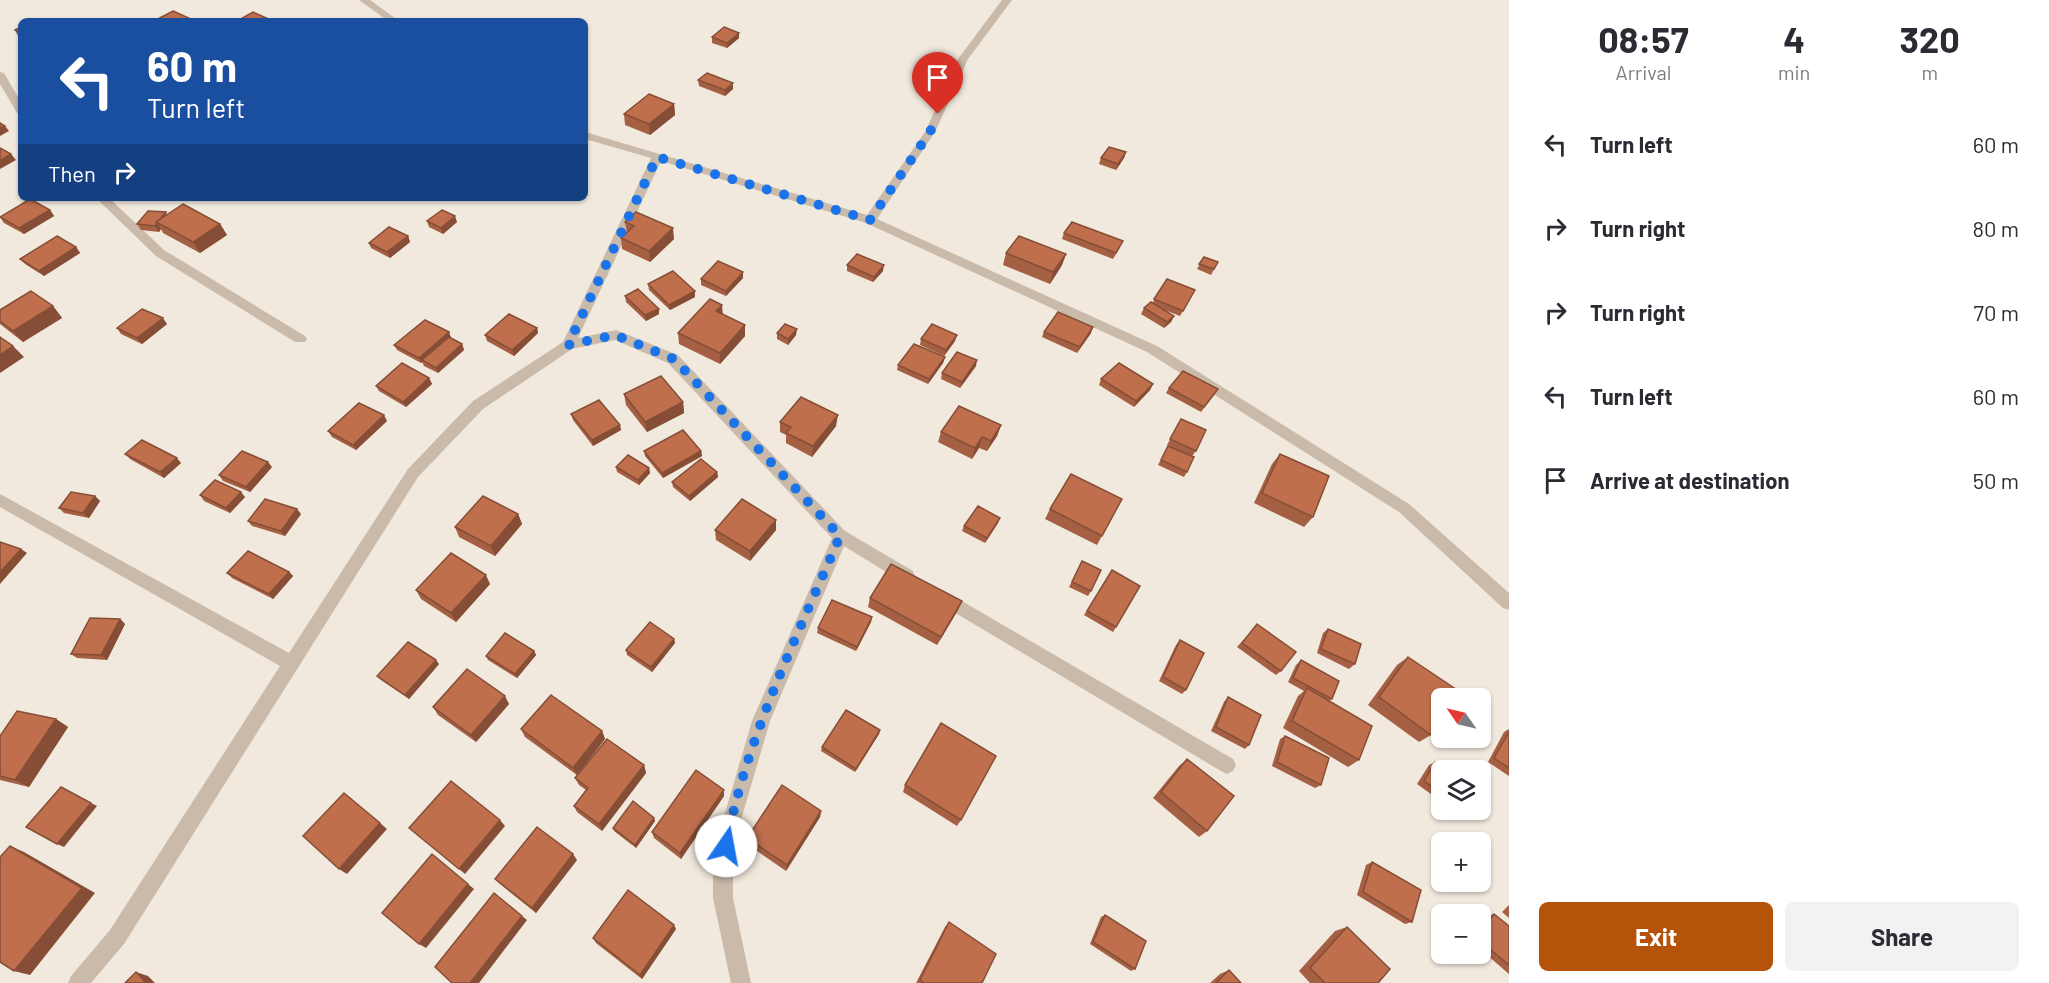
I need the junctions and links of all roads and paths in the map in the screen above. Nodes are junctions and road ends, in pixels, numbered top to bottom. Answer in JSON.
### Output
{"nodes":[{"id":1,"x":364,"y":0,"type":"edge"},
{"id":2,"x":1007,"y":0,"type":"edge"},
{"id":3,"x":390,"y":18,"type":"edge"},
{"id":4,"x":0,"y":75,"type":"edge"},
{"id":5,"x":18,"y":106,"type":"edge"},
{"id":6,"x":588,"y":136,"type":"edge"},
{"id":7,"x":657,"y":157,"type":"junction"},
{"id":8,"x":105,"y":201,"type":"edge"},
{"id":9,"x":870,"y":220,"type":"junction"},
{"id":10,"x":300,"y":339,"type":"dead end"},
{"id":11,"x":568,"y":345,"type":"junction"},
{"id":12,"x":0,"y":500,"type":"edge"},
{"id":13,"x":840,"y":536,"type":"junction"},
{"id":14,"x":1509,"y":603,"type":"edge"},
{"id":15,"x":291,"y":663,"type":"junction"},
{"id":16,"x":1227,"y":765,"type":"dead end"},
{"id":17,"x":78,"y":983,"type":"edge"},
{"id":18,"x":741,"y":983,"type":"edge"}],
"edges":[{"from":1,"to":3,"type":"street"},
{"from":2,"to":9,"type":"street"},
{"from":4,"to":5,"type":"street"},
{"from":6,"to":7,"type":"street"},
{"from":7,"to":9,"type":"street"},
{"from":7,"to":11,"type":"street"},
{"from":8,"to":10,"type":"street"},
{"from":9,"to":14,"type":"street"},
{"from":11,"to":13,"type":"street"},
{"from":11,"to":15,"type":"street"},
{"from":12,"to":15,"type":"street"},
{"from":13,"to":16,"type":"street"},
{"from":13,"to":18,"type":"street"},
{"from":15,"to":17,"type":"street"}]}
